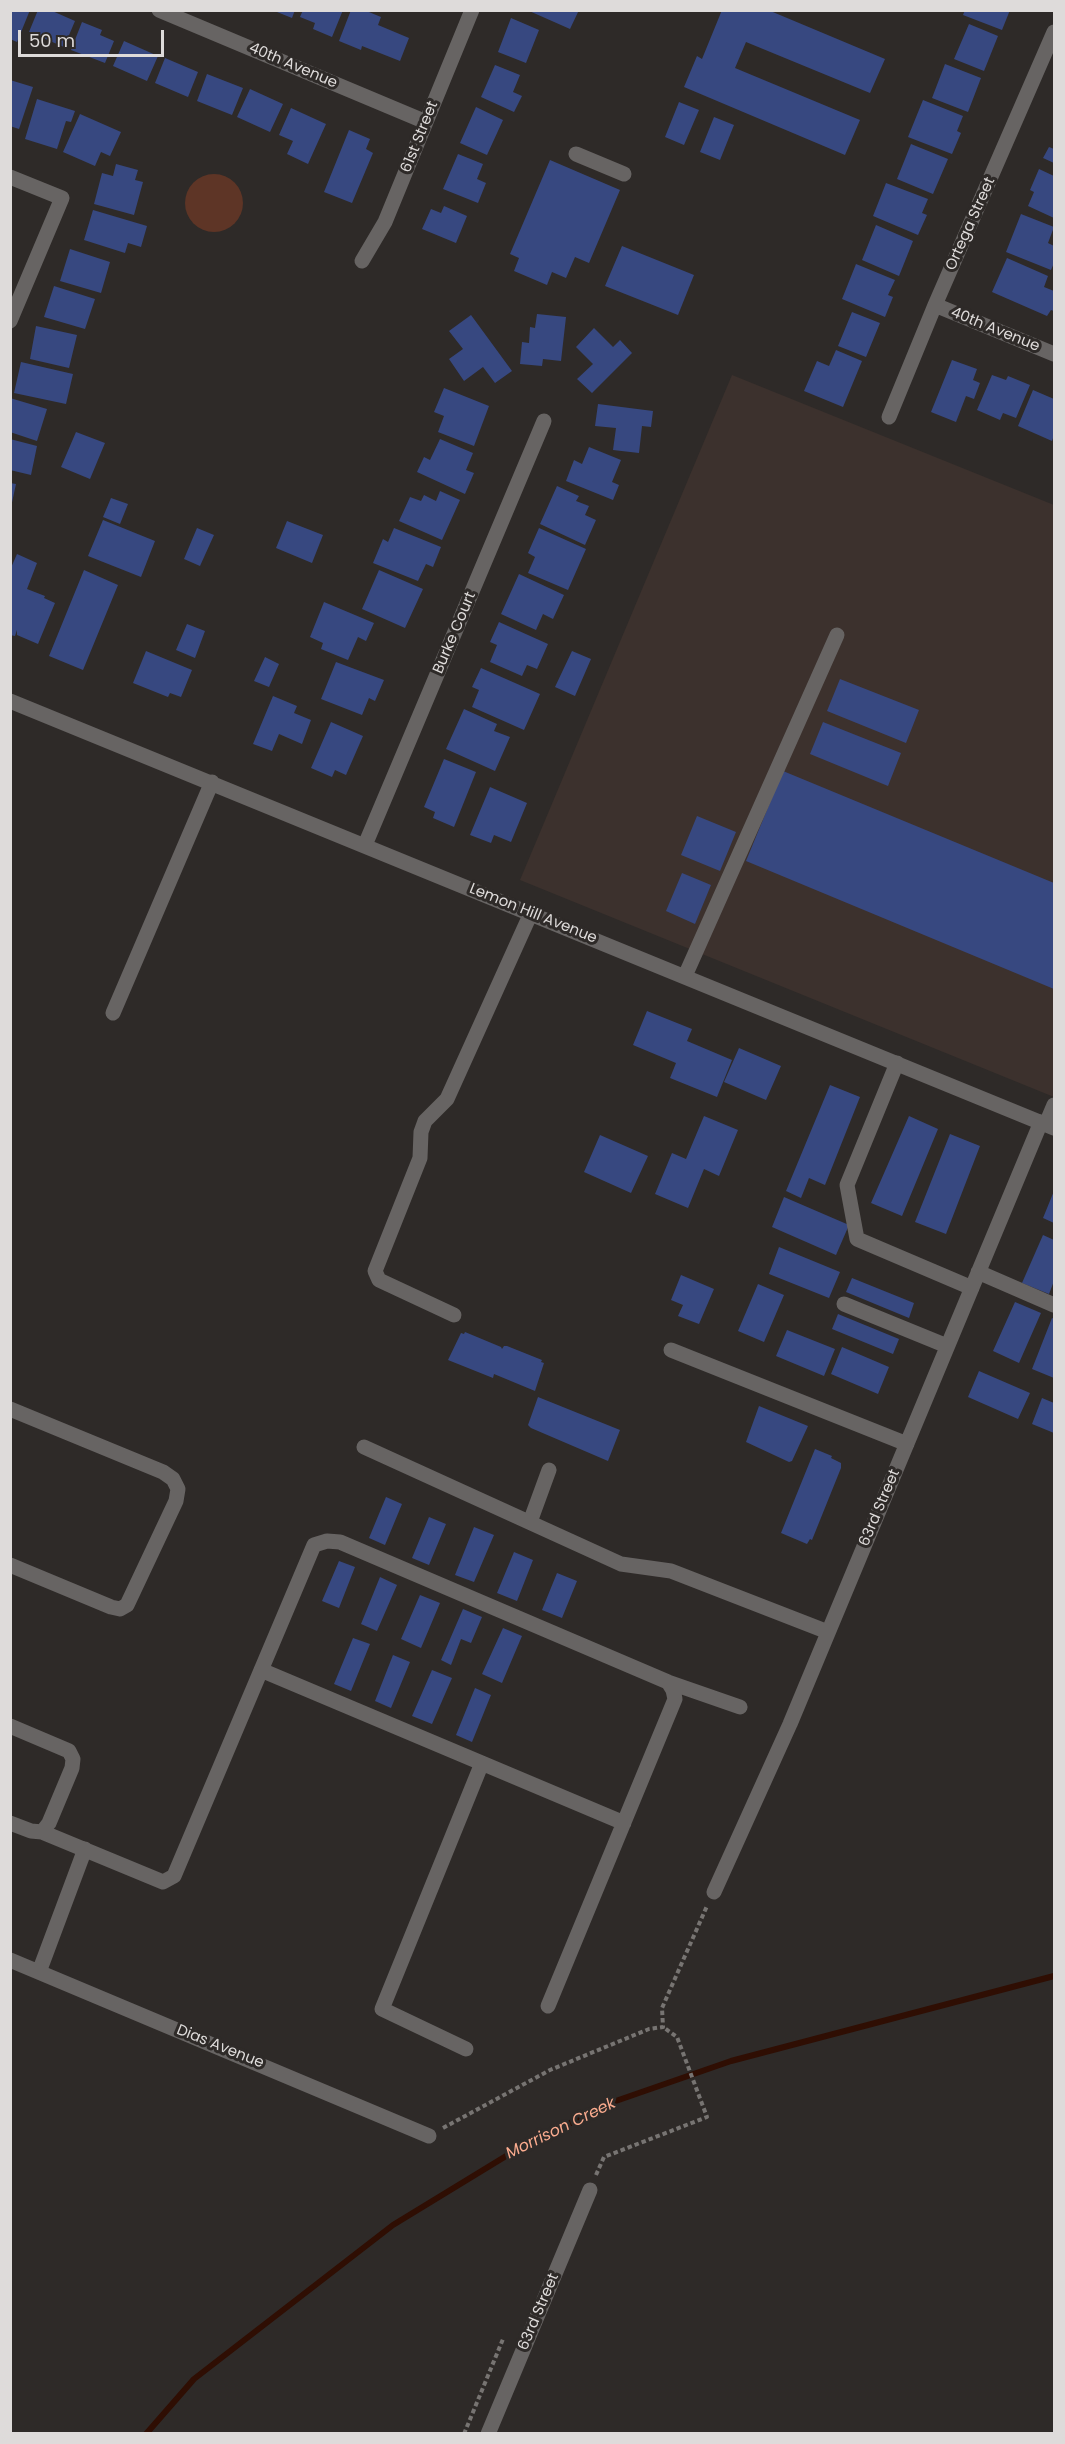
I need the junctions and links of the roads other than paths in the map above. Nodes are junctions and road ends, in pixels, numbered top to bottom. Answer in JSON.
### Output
{"nodes":[{"id":1,"x":159,"y":10,"type":"edge"},
{"id":2,"x":472,"y":10,"type":"edge"},
{"id":3,"x":1054,"y":32,"type":"edge"},
{"id":4,"x":426,"y":122,"type":"junction"},
{"id":5,"x":576,"y":154,"type":"dead end"},
{"id":6,"x":624,"y":174,"type":"dead end"},
{"id":7,"x":10,"y":177,"type":"edge"},
{"id":8,"x":362,"y":261,"type":"dead end"},
{"id":9,"x":935,"y":305,"type":"junction"},
{"id":10,"x":10,"y":321,"type":"edge"},
{"id":11,"x":1054,"y":354,"type":"edge"},
{"id":12,"x":889,"y":417,"type":"dead end"},
{"id":13,"x":544,"y":420,"type":"dead end"},
{"id":14,"x":837,"y":635,"type":"dead end"},
{"id":15,"x":10,"y":701,"type":"edge"},
{"id":16,"x":212,"y":782,"type":"junction"},
{"id":17,"x":364,"y":845,"type":"junction"},
{"id":18,"x":531,"y":913,"type":"junction"},
{"id":19,"x":685,"y":976,"type":"junction"},
{"id":20,"x":113,"y":1014,"type":"dead end"},
{"id":21,"x":897,"y":1063,"type":"junction"},
{"id":22,"x":1054,"y":1105,"type":"edge"},
{"id":23,"x":1047,"y":1125,"type":"edge"},
{"id":24,"x":978,"y":1272,"type":"junction"},
{"id":25,"x":972,"y":1288,"type":"junction"},
{"id":26,"x":844,"y":1304,"type":"dead end"},
{"id":27,"x":1054,"y":1305,"type":"edge"},
{"id":28,"x":454,"y":1315,"type":"dead end"},
{"id":29,"x":947,"y":1346,"type":"junction"},
{"id":30,"x":671,"y":1350,"type":"dead end"},
{"id":31,"x":10,"y":1409,"type":"edge"},
{"id":32,"x":907,"y":1444,"type":"junction"},
{"id":33,"x":364,"y":1447,"type":"dead end"},
{"id":34,"x":549,"y":1470,"type":"dead end"},
{"id":35,"x":530,"y":1522,"type":"junction"},
{"id":36,"x":10,"y":1565,"type":"edge"},
{"id":37,"x":828,"y":1632,"type":"junction"},
{"id":38,"x":261,"y":1670,"type":"junction"},
{"id":39,"x":668,"y":1682,"type":"junction"},
{"id":40,"x":740,"y":1707,"type":"dead end"},
{"id":41,"x":10,"y":1726,"type":"edge"},
{"id":42,"x":482,"y":1763,"type":"junction"},
{"id":43,"x":10,"y":1823,"type":"edge"},
{"id":44,"x":624,"y":1823,"type":"junction"},
{"id":45,"x":42,"y":1832,"type":"junction"},
{"id":46,"x":85,"y":1849,"type":"junction"},
{"id":47,"x":714,"y":1892,"type":"road end"},
{"id":48,"x":10,"y":1960,"type":"edge"},
{"id":49,"x":39,"y":1972,"type":"junction"},
{"id":50,"x":548,"y":2006,"type":"dead end"},
{"id":51,"x":466,"y":2049,"type":"dead end"},
{"id":52,"x":429,"y":2136,"type":"road end"},
{"id":53,"x":590,"y":2190,"type":"road end"},
{"id":54,"x":489,"y":2433,"type":"edge"}],
"edges":[{"from":1,"to":4,"type":"street","name":"40th Avenue"},
{"from":2,"to":4,"type":"street","name":"61st Street"},
{"from":3,"to":9,"type":"street","name":"Ortega Street"},
{"from":4,"to":8,"type":"street","name":"61st Street"},
{"from":5,"to":6,"type":"street"},
{"from":7,"to":10,"type":"street"},
{"from":9,"to":11,"type":"street","name":"40th Avenue"},
{"from":9,"to":12,"type":"street","name":"Ortega Street"},
{"from":13,"to":17,"type":"street","name":"Burke Court"},
{"from":14,"to":19,"type":"street"},
{"from":15,"to":16,"type":"street","name":"Lemon Hill Avenue"},
{"from":16,"to":17,"type":"street","name":"Lemon Hill Avenue"},
{"from":16,"to":20,"type":"street"},
{"from":17,"to":18,"type":"street","name":"Lemon Hill Avenue"},
{"from":18,"to":19,"type":"street","name":"Lemon Hill Avenue"},
{"from":18,"to":28,"type":"street"},
{"from":19,"to":21,"type":"street","name":"Lemon Hill Avenue"},
{"from":21,"to":23,"type":"street","name":"Lemon Hill Avenue"},
{"from":21,"to":25,"type":"street"},
{"from":22,"to":23,"type":"street","name":"63rd Street"},
{"from":23,"to":24,"type":"street","name":"63rd Street"},
{"from":24,"to":25,"type":"street","name":"63rd Street"},
{"from":24,"to":27,"type":"street"},
{"from":25,"to":29,"type":"street","name":"63rd Street"},
{"from":26,"to":29,"type":"street"},
{"from":29,"to":32,"type":"street","name":"63rd Street"},
{"from":30,"to":32,"type":"street"},
{"from":31,"to":36,"type":"street"},
{"from":32,"to":37,"type":"street","name":"63rd Street"},
{"from":33,"to":35,"type":"street"},
{"from":34,"to":35,"type":"street"},
{"from":35,"to":37,"type":"street"},
{"from":37,"to":47,"type":"street","name":"63rd Street"},
{"from":38,"to":39,"type":"street"},
{"from":38,"to":42,"type":"street"},
{"from":38,"to":46,"type":"street"},
{"from":39,"to":40,"type":"street"},
{"from":39,"to":44,"type":"street"},
{"from":41,"to":45,"type":"street"},
{"from":42,"to":44,"type":"street"},
{"from":42,"to":51,"type":"street"},
{"from":43,"to":45,"type":"street"},
{"from":44,"to":50,"type":"street"},
{"from":45,"to":46,"type":"street"},
{"from":46,"to":49,"type":"street"},
{"from":48,"to":49,"type":"street","name":"Dias Avenue"},
{"from":49,"to":52,"type":"street","name":"Dias Avenue"},
{"from":53,"to":54,"type":"street","name":"63rd Street"}]}
